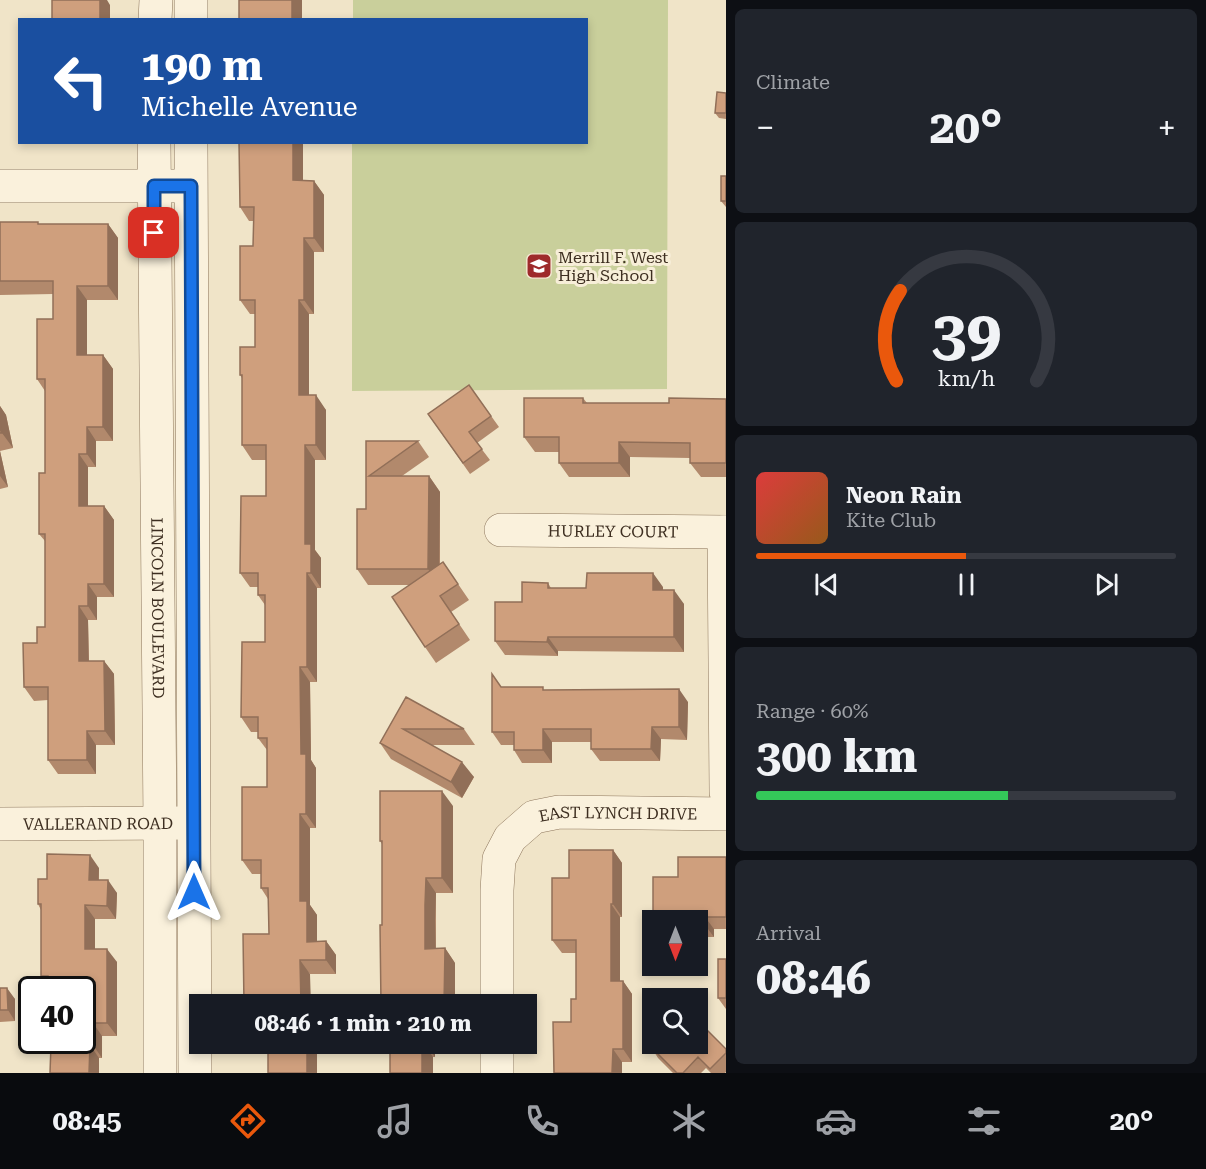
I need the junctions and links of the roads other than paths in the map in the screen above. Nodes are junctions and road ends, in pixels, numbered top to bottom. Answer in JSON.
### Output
{"nodes":[{"id":1,"x":156,"y":0,"type":"edge"},
{"id":2,"x":191,"y":0,"type":"edge"},
{"id":3,"x":155,"y":18,"type":"edge"},
{"id":4,"x":191,"y":18,"type":"edge"},
{"id":5,"x":154,"y":144,"type":"edge"},
{"id":6,"x":191,"y":144,"type":"edge"},
{"id":7,"x":0,"y":186,"type":"edge"},
{"id":8,"x":154,"y":186,"type":"junction"},
{"id":9,"x":191,"y":186,"type":"junction"},
{"id":10,"x":501,"y":530,"type":"dead end"},
{"id":11,"x":725,"y":532,"type":"edge"},
{"id":12,"x":726,"y":792,"type":"edge"},
{"id":13,"x":726,"y":814,"type":"edge"},
{"id":14,"x":160,"y":823,"type":"junction"},
{"id":15,"x":0,"y":824,"type":"edge"},
{"id":16,"x":194,"y":824,"type":"junction"},
{"id":17,"x":497,"y":994,"type":"edge"},
{"id":18,"x":497,"y":1054,"type":"edge"},
{"id":19,"x":160,"y":1073,"type":"edge"},
{"id":20,"x":195,"y":1073,"type":"edge"},
{"id":21,"x":497,"y":1073,"type":"edge"}],
"edges":[{"from":1,"to":3,"type":"street"},
{"from":2,"to":4,"type":"street"},
{"from":5,"to":8,"type":"street","name":"LINCOLN BOULEVARD"},
{"from":6,"to":9,"type":"street","name":"LINCOLN BOULEVARD"},
{"from":7,"to":8,"type":"street"},
{"from":8,"to":9,"type":"street"},
{"from":8,"to":14,"type":"street","name":"LINCOLN BOULEVARD"},
{"from":9,"to":16,"type":"street","name":"LINCOLN BOULEVARD"},
{"from":10,"to":11,"type":"street","name":"HURLEY COURT"},
{"from":11,"to":12,"type":"street"},
{"from":13,"to":17,"type":"street","name":"EAST LYNCH DRIVE"},
{"from":14,"to":15,"type":"street","name":"VALLERAND ROAD"},
{"from":14,"to":16,"type":"street","name":"VALLERAND ROAD"},
{"from":14,"to":19,"type":"street","name":"LINCOLN BOULEVARD"},
{"from":16,"to":20,"type":"street","name":"LINCOLN BOULEVARD"},
{"from":18,"to":21,"type":"street"}]}
